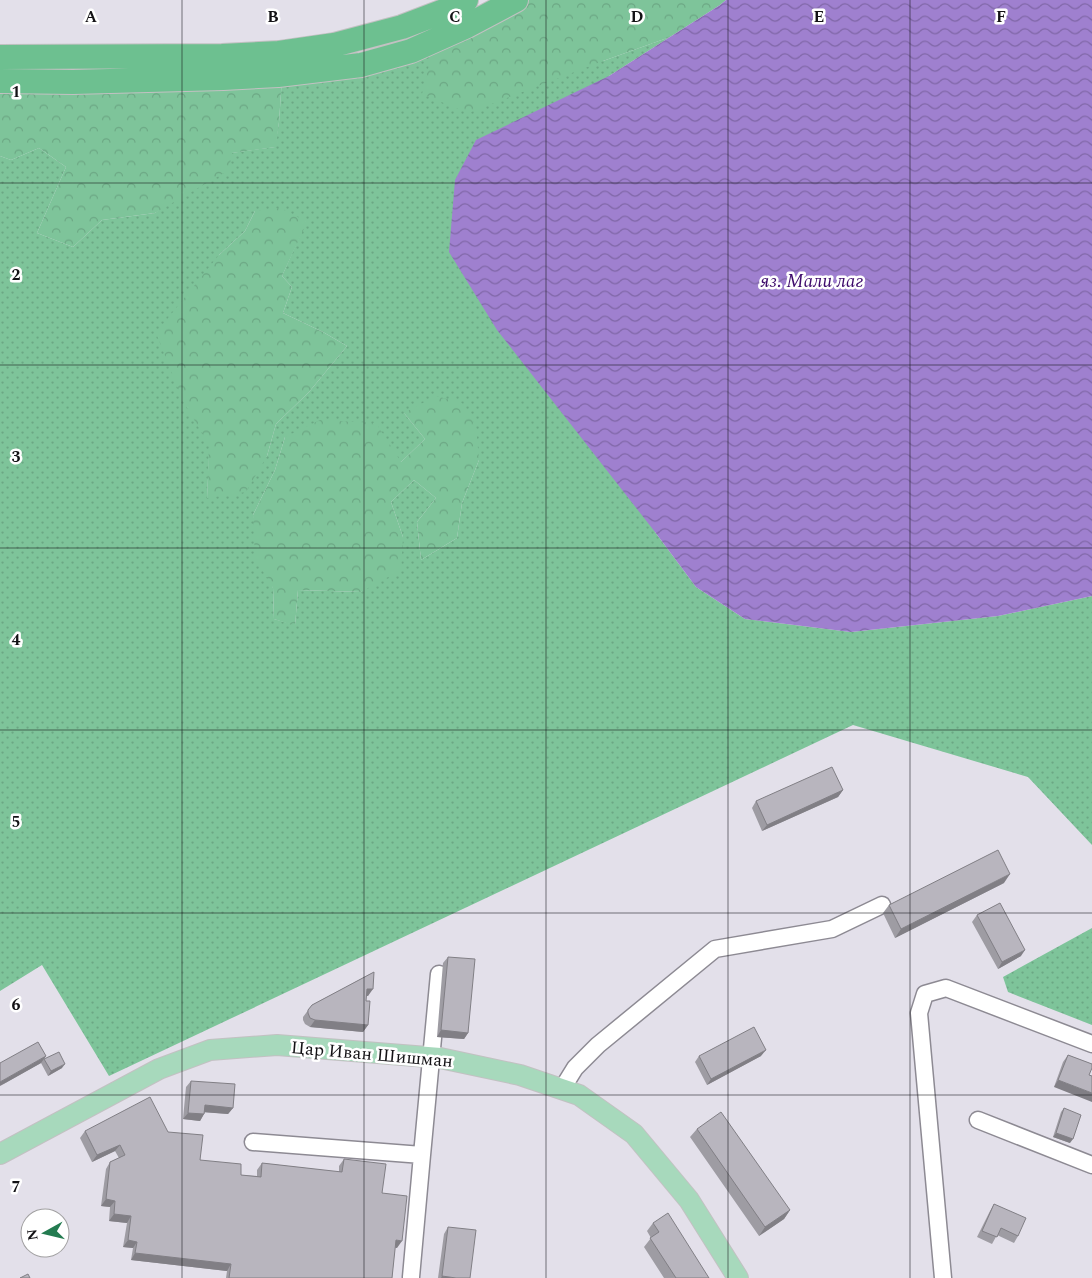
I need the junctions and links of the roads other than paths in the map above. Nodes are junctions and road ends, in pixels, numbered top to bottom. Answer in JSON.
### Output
{"nodes":[{"id":1,"x":466,"y":0,"type":"edge"},
{"id":2,"x":516,"y":0,"type":"edge"},
{"id":3,"x":0,"y":58,"type":"edge"},
{"id":4,"x":0,"y":81,"type":"edge"},
{"id":5,"x":882,"y":905,"type":"dead end"},
{"id":6,"x":439,"y":974,"type":"dead end"},
{"id":7,"x":1092,"y":1044,"type":"edge"},
{"id":8,"x":431,"y":1057,"type":"junction"},
{"id":9,"x":562,"y":1089,"type":"junction"},
{"id":10,"x":978,"y":1120,"type":"dead end"},
{"id":11,"x":253,"y":1142,"type":"dead end"},
{"id":12,"x":0,"y":1154,"type":"edge"},
{"id":13,"x":422,"y":1155,"type":"junction"},
{"id":14,"x":1092,"y":1165,"type":"edge"},
{"id":15,"x":411,"y":1277,"type":"edge"},
{"id":16,"x":738,"y":1278,"type":"edge"},
{"id":17,"x":943,"y":1278,"type":"edge"}],
"edges":[{"from":1,"to":3,"type":"highway"},
{"from":2,"to":4,"type":"highway"},
{"from":5,"to":9,"type":"street"},
{"from":6,"to":8,"type":"street"},
{"from":7,"to":17,"type":"street"},
{"from":8,"to":9,"type":"main road","name":"Цар Иван Шишман"},
{"from":8,"to":12,"type":"main road","name":"Цар Иван Шишман"},
{"from":8,"to":13,"type":"street"},
{"from":9,"to":16,"type":"main road","name":"Цар Иван Шишман"},
{"from":10,"to":14,"type":"street"},
{"from":11,"to":13,"type":"street"},
{"from":13,"to":15,"type":"street"}]}
